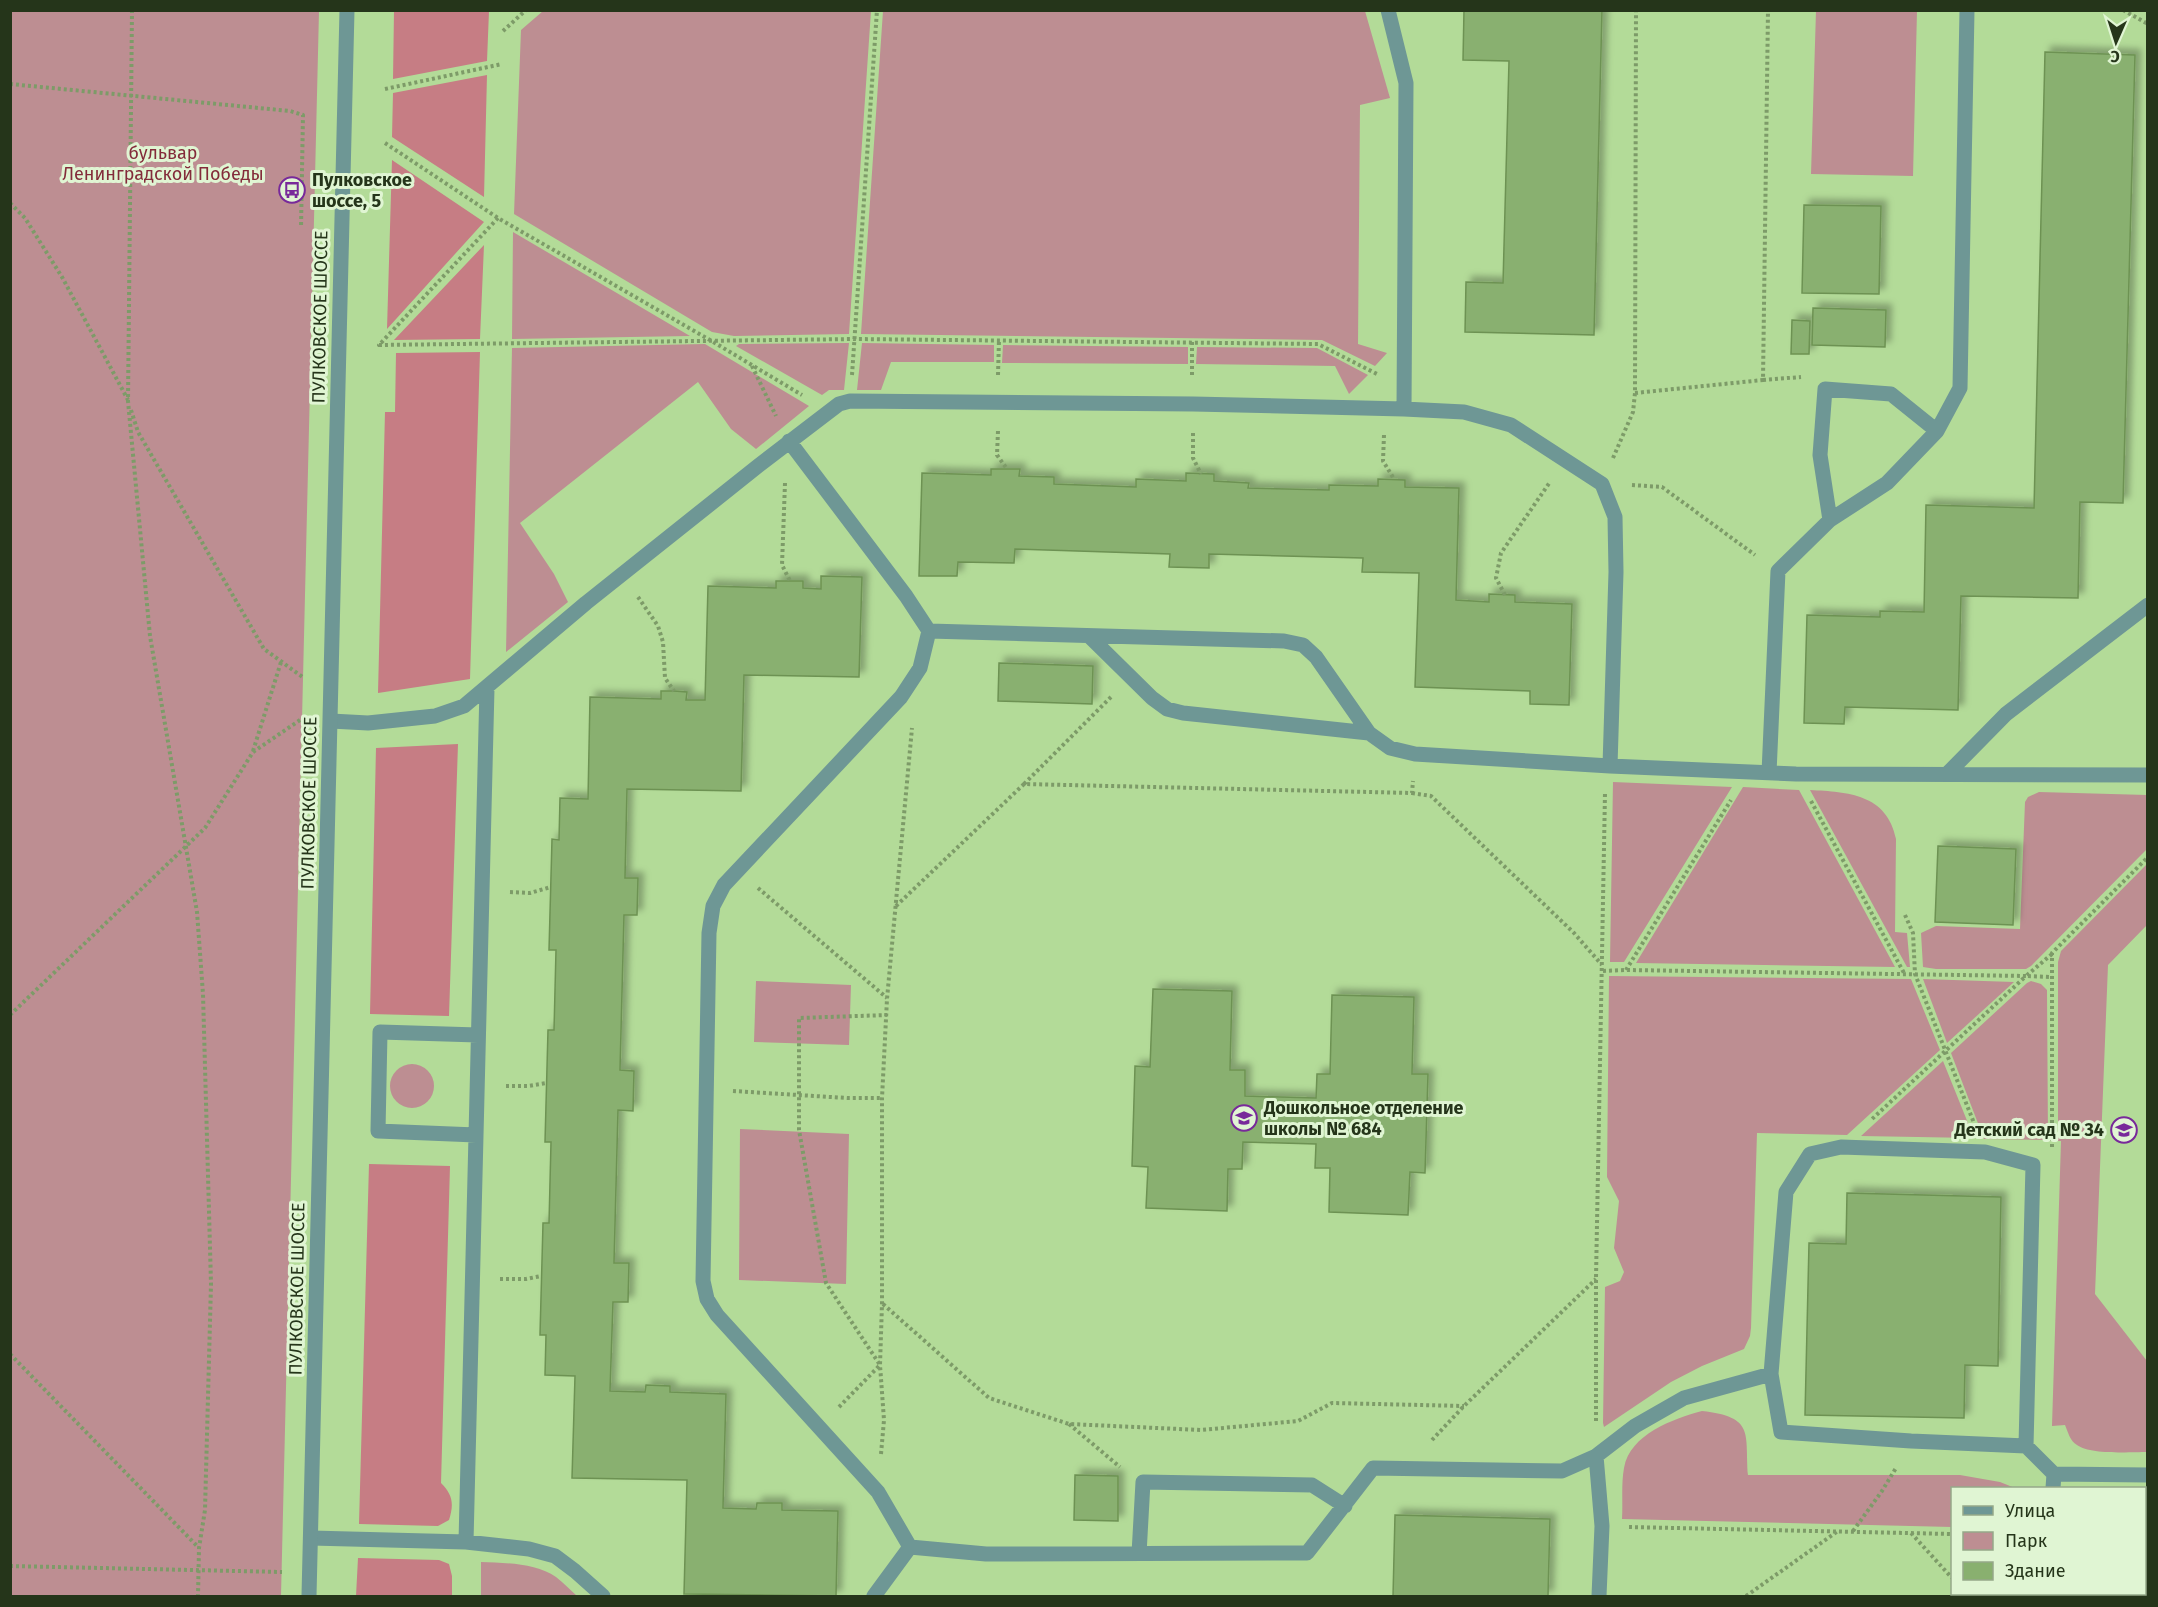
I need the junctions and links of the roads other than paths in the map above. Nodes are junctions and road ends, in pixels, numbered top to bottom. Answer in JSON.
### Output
{"nodes":[{"id":1,"x":347,"y":10,"type":"edge"},
{"id":2,"x":1388,"y":10,"type":"edge"},
{"id":3,"x":1967,"y":10,"type":"edge"},
{"id":4,"x":1404,"y":409,"type":"junction"},
{"id":5,"x":1937,"y":431,"type":"junction"},
{"id":6,"x":789,"y":441,"type":"junction"},
{"id":7,"x":1830,"y":520,"type":"junction"},
{"id":8,"x":2148,"y":605,"type":"edge"},
{"id":9,"x":929,"y":631,"type":"junction"},
{"id":10,"x":1089,"y":636,"type":"junction"},
{"id":11,"x":487,"y":688,"type":"junction"},
{"id":12,"x":331,"y":721,"type":"junction"},
{"id":13,"x":1370,"y":733,"type":"junction"},
{"id":14,"x":1610,"y":766,"type":"junction"},
{"id":15,"x":1769,"y":773,"type":"junction"},
{"id":16,"x":1947,"y":774,"type":"junction"},
{"id":17,"x":2148,"y":775,"type":"edge"},
{"id":18,"x":478,"y":1035,"type":"junction"},
{"id":19,"x":476,"y":1135,"type":"junction"},
{"id":20,"x":1771,"y":1374,"type":"junction"},
{"id":21,"x":2026,"y":1446,"type":"junction"},
{"id":22,"x":1596,"y":1456,"type":"junction"},
{"id":23,"x":2148,"y":1475,"type":"edge"},
{"id":24,"x":2054,"y":1481,"type":"edge"},
{"id":25,"x":1345,"y":1506,"type":"junction"},
{"id":26,"x":310,"y":1538,"type":"junction"},
{"id":27,"x":466,"y":1542,"type":"junction"},
{"id":28,"x":910,"y":1547,"type":"junction"},
{"id":29,"x":1139,"y":1554,"type":"junction"},
{"id":30,"x":309,"y":1596,"type":"edge"},
{"id":31,"x":603,"y":1596,"type":"edge"},
{"id":32,"x":874,"y":1596,"type":"edge"},
{"id":33,"x":1599,"y":1596,"type":"edge"}],
"edges":[{"from":1,"to":12,"type":"street","name":"ПУЛКОВСКОЕ ШОССЕ"},
{"from":2,"to":4,"type":"street"},
{"from":3,"to":5,"type":"street"},
{"from":4,"to":6,"type":"street"},
{"from":4,"to":14,"type":"street"},
{"from":5,"to":7,"type":"street"},
{"from":5,"to":7,"type":"street"},
{"from":6,"to":9,"type":"street"},
{"from":6,"to":11,"type":"street"},
{"from":7,"to":15,"type":"street"},
{"from":8,"to":16,"type":"street"},
{"from":9,"to":10,"type":"street"},
{"from":9,"to":28,"type":"street"},
{"from":10,"to":13,"type":"street"},
{"from":10,"to":13,"type":"street"},
{"from":11,"to":12,"type":"street"},
{"from":11,"to":18,"type":"street"},
{"from":12,"to":26,"type":"street","name":"ПУЛКОВСКОЕ ШОССЕ"},
{"from":13,"to":14,"type":"street"},
{"from":14,"to":15,"type":"street"},
{"from":15,"to":16,"type":"street"},
{"from":16,"to":17,"type":"street"},
{"from":18,"to":19,"type":"street"},
{"from":18,"to":19,"type":"street"},
{"from":19,"to":27,"type":"street"},
{"from":20,"to":21,"type":"street"},
{"from":20,"to":21,"type":"street"},
{"from":20,"to":22,"type":"street"},
{"from":21,"to":24,"type":"street"},
{"from":22,"to":25,"type":"street"},
{"from":22,"to":33,"type":"street"},
{"from":23,"to":24,"type":"street"},
{"from":25,"to":29,"type":"street"},
{"from":25,"to":29,"type":"street"},
{"from":26,"to":27,"type":"street"},
{"from":26,"to":30,"type":"street","name":"ПУЛКОВСКОЕ ШОССЕ"},
{"from":27,"to":31,"type":"street"},
{"from":28,"to":29,"type":"street"},
{"from":28,"to":32,"type":"street"}]}
